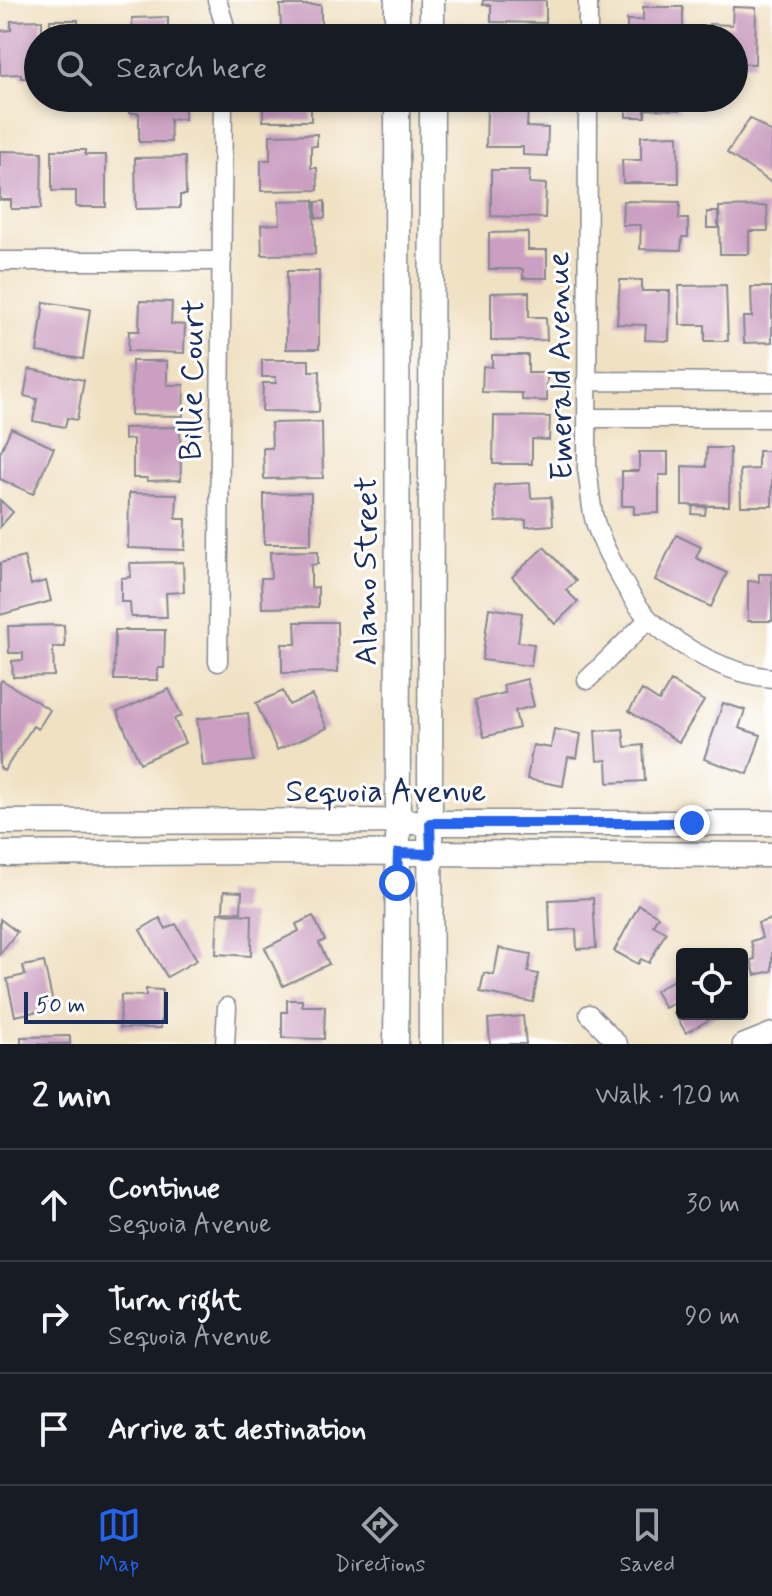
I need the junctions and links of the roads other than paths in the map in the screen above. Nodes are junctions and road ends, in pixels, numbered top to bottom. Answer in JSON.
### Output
{"nodes":[{"id":1,"x":217,"y":0,"type":"edge"},
{"id":2,"x":397,"y":0,"type":"edge"},
{"id":3,"x":432,"y":0,"type":"edge"},
{"id":4,"x":588,"y":0,"type":"edge"},
{"id":5,"x":224,"y":24,"type":"edge"},
{"id":6,"x":397,"y":24,"type":"edge"},
{"id":7,"x":432,"y":24,"type":"edge"},
{"id":8,"x":588,"y":24,"type":"edge"},
{"id":9,"x":223,"y":112,"type":"edge"},
{"id":10,"x":397,"y":112,"type":"edge"},
{"id":11,"x":432,"y":112,"type":"edge"},
{"id":12,"x":588,"y":112,"type":"edge"},
{"id":13,"x":0,"y":261,"type":"edge"},
{"id":14,"x":222,"y":261,"type":"junction"},
{"id":15,"x":586,"y":381,"type":"junction"},
{"id":16,"x":772,"y":382,"type":"edge"},
{"id":17,"x":587,"y":418,"type":"junction"},
{"id":18,"x":772,"y":418,"type":"edge"},
{"id":19,"x":649,"y":619,"type":"junction"},
{"id":20,"x":218,"y":662,"type":"dead end"},
{"id":21,"x":772,"y":678,"type":"edge"},
{"id":22,"x":587,"y":680,"type":"dead end"},
{"id":23,"x":397,"y":821,"type":"junction"},
{"id":24,"x":0,"y":822,"type":"edge"},
{"id":25,"x":430,"y":823,"type":"junction"},
{"id":26,"x":772,"y":823,"type":"edge"},
{"id":27,"x":398,"y":853,"type":"junction"},
{"id":28,"x":0,"y":854,"type":"edge"},
{"id":29,"x":431,"y":854,"type":"junction"},
{"id":30,"x":772,"y":855,"type":"edge"},
{"id":31,"x":227,"y":1007,"type":"dead end"},
{"id":32,"x":589,"y":1014,"type":"dead end"},
{"id":33,"x":772,"y":1032,"type":"edge"},
{"id":34,"x":225,"y":1044,"type":"edge"},
{"id":35,"x":396,"y":1044,"type":"edge"},
{"id":36,"x":431,"y":1044,"type":"edge"},
{"id":37,"x":618,"y":1044,"type":"edge"},
{"id":38,"x":742,"y":1044,"type":"edge"}],
"edges":[{"from":1,"to":5,"type":"street"},
{"from":2,"to":6,"type":"main road"},
{"from":3,"to":7,"type":"main road"},
{"from":4,"to":8,"type":"street"},
{"from":9,"to":14,"type":"street","name":"Billie Court"},
{"from":10,"to":23,"type":"main road","name":"Alamo Street"},
{"from":11,"to":25,"type":"main road","name":"Alamo Street"},
{"from":12,"to":15,"type":"street","name":"Emerald Avenue"},
{"from":13,"to":14,"type":"street"},
{"from":14,"to":20,"type":"street","name":"Billie Court"},
{"from":15,"to":16,"type":"street"},
{"from":15,"to":17,"type":"street","name":"Emerald Avenue"},
{"from":17,"to":18,"type":"street"},
{"from":17,"to":19,"type":"street","name":"Emerald Avenue"},
{"from":19,"to":21,"type":"street"},
{"from":19,"to":22,"type":"street"},
{"from":23,"to":24,"type":"main road","name":"Sequoia Avenue"},
{"from":23,"to":25,"type":"main road","name":"Sequoia Avenue"},
{"from":23,"to":27,"type":"main road","name":"Alamo Street"},
{"from":25,"to":26,"type":"main road","name":"Sequoia Avenue"},
{"from":25,"to":29,"type":"main road","name":"Alamo Street"},
{"from":27,"to":28,"type":"main road","name":"Sequoia Avenue"},
{"from":27,"to":29,"type":"main road","name":"Sequoia Avenue"},
{"from":27,"to":35,"type":"main road","name":"Alamo Street"},
{"from":29,"to":30,"type":"main road","name":"Sequoia Avenue"},
{"from":29,"to":36,"type":"main road","name":"Alamo Street"},
{"from":31,"to":34,"type":"street"},
{"from":32,"to":37,"type":"street"},
{"from":33,"to":38,"type":"street"}]}
